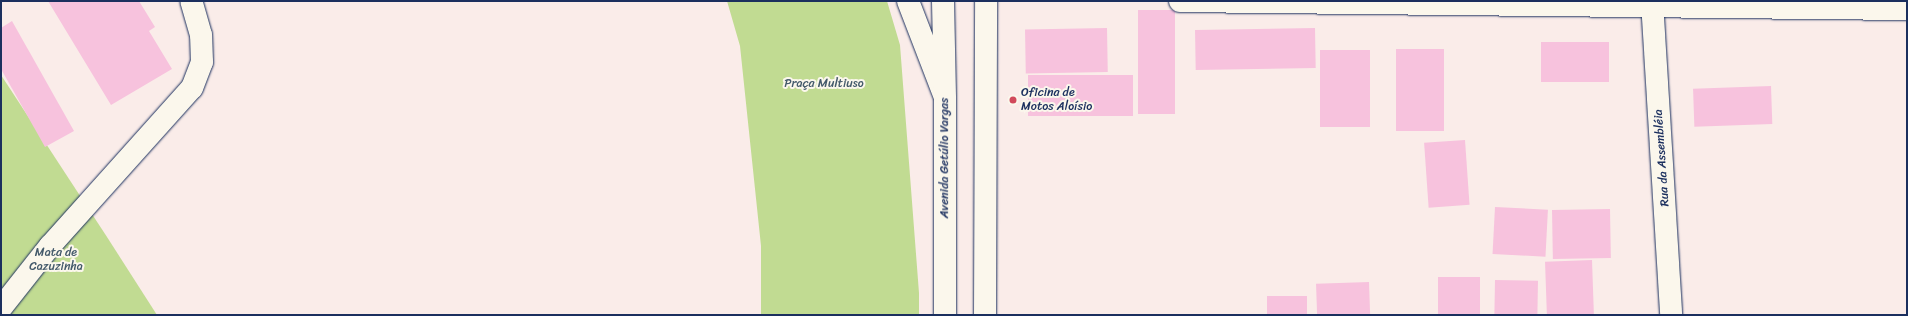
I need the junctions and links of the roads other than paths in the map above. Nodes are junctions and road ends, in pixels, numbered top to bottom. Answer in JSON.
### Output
{"nodes":[{"id":1,"x":191,"y":1,"type":"edge"},
{"id":2,"x":908,"y":1,"type":"edge"},
{"id":3,"x":943,"y":1,"type":"edge"},
{"id":4,"x":986,"y":1,"type":"edge"},
{"id":5,"x":1180,"y":1,"type":"edge"},
{"id":6,"x":1652,"y":4,"type":"edge"},
{"id":7,"x":1907,"y":9,"type":"edge"},
{"id":8,"x":945,"y":99,"type":"junction"},
{"id":9,"x":1,"y":308,"type":"edge"},
{"id":10,"x":945,"y":315,"type":"edge"},
{"id":11,"x":985,"y":315,"type":"edge"},
{"id":12,"x":1671,"y":315,"type":"edge"}],
"edges":[{"from":1,"to":9,"type":"street"},
{"from":2,"to":8,"type":"street"},
{"from":3,"to":8,"type":"street","name":"Avenida Getúlio Vargas"},
{"from":4,"to":11,"type":"street"},
{"from":5,"to":6,"type":"street"},
{"from":6,"to":7,"type":"street"},
{"from":6,"to":12,"type":"street","name":"Rua da Assembléia"},
{"from":8,"to":10,"type":"street","name":"Avenida Getúlio Vargas"}]}
